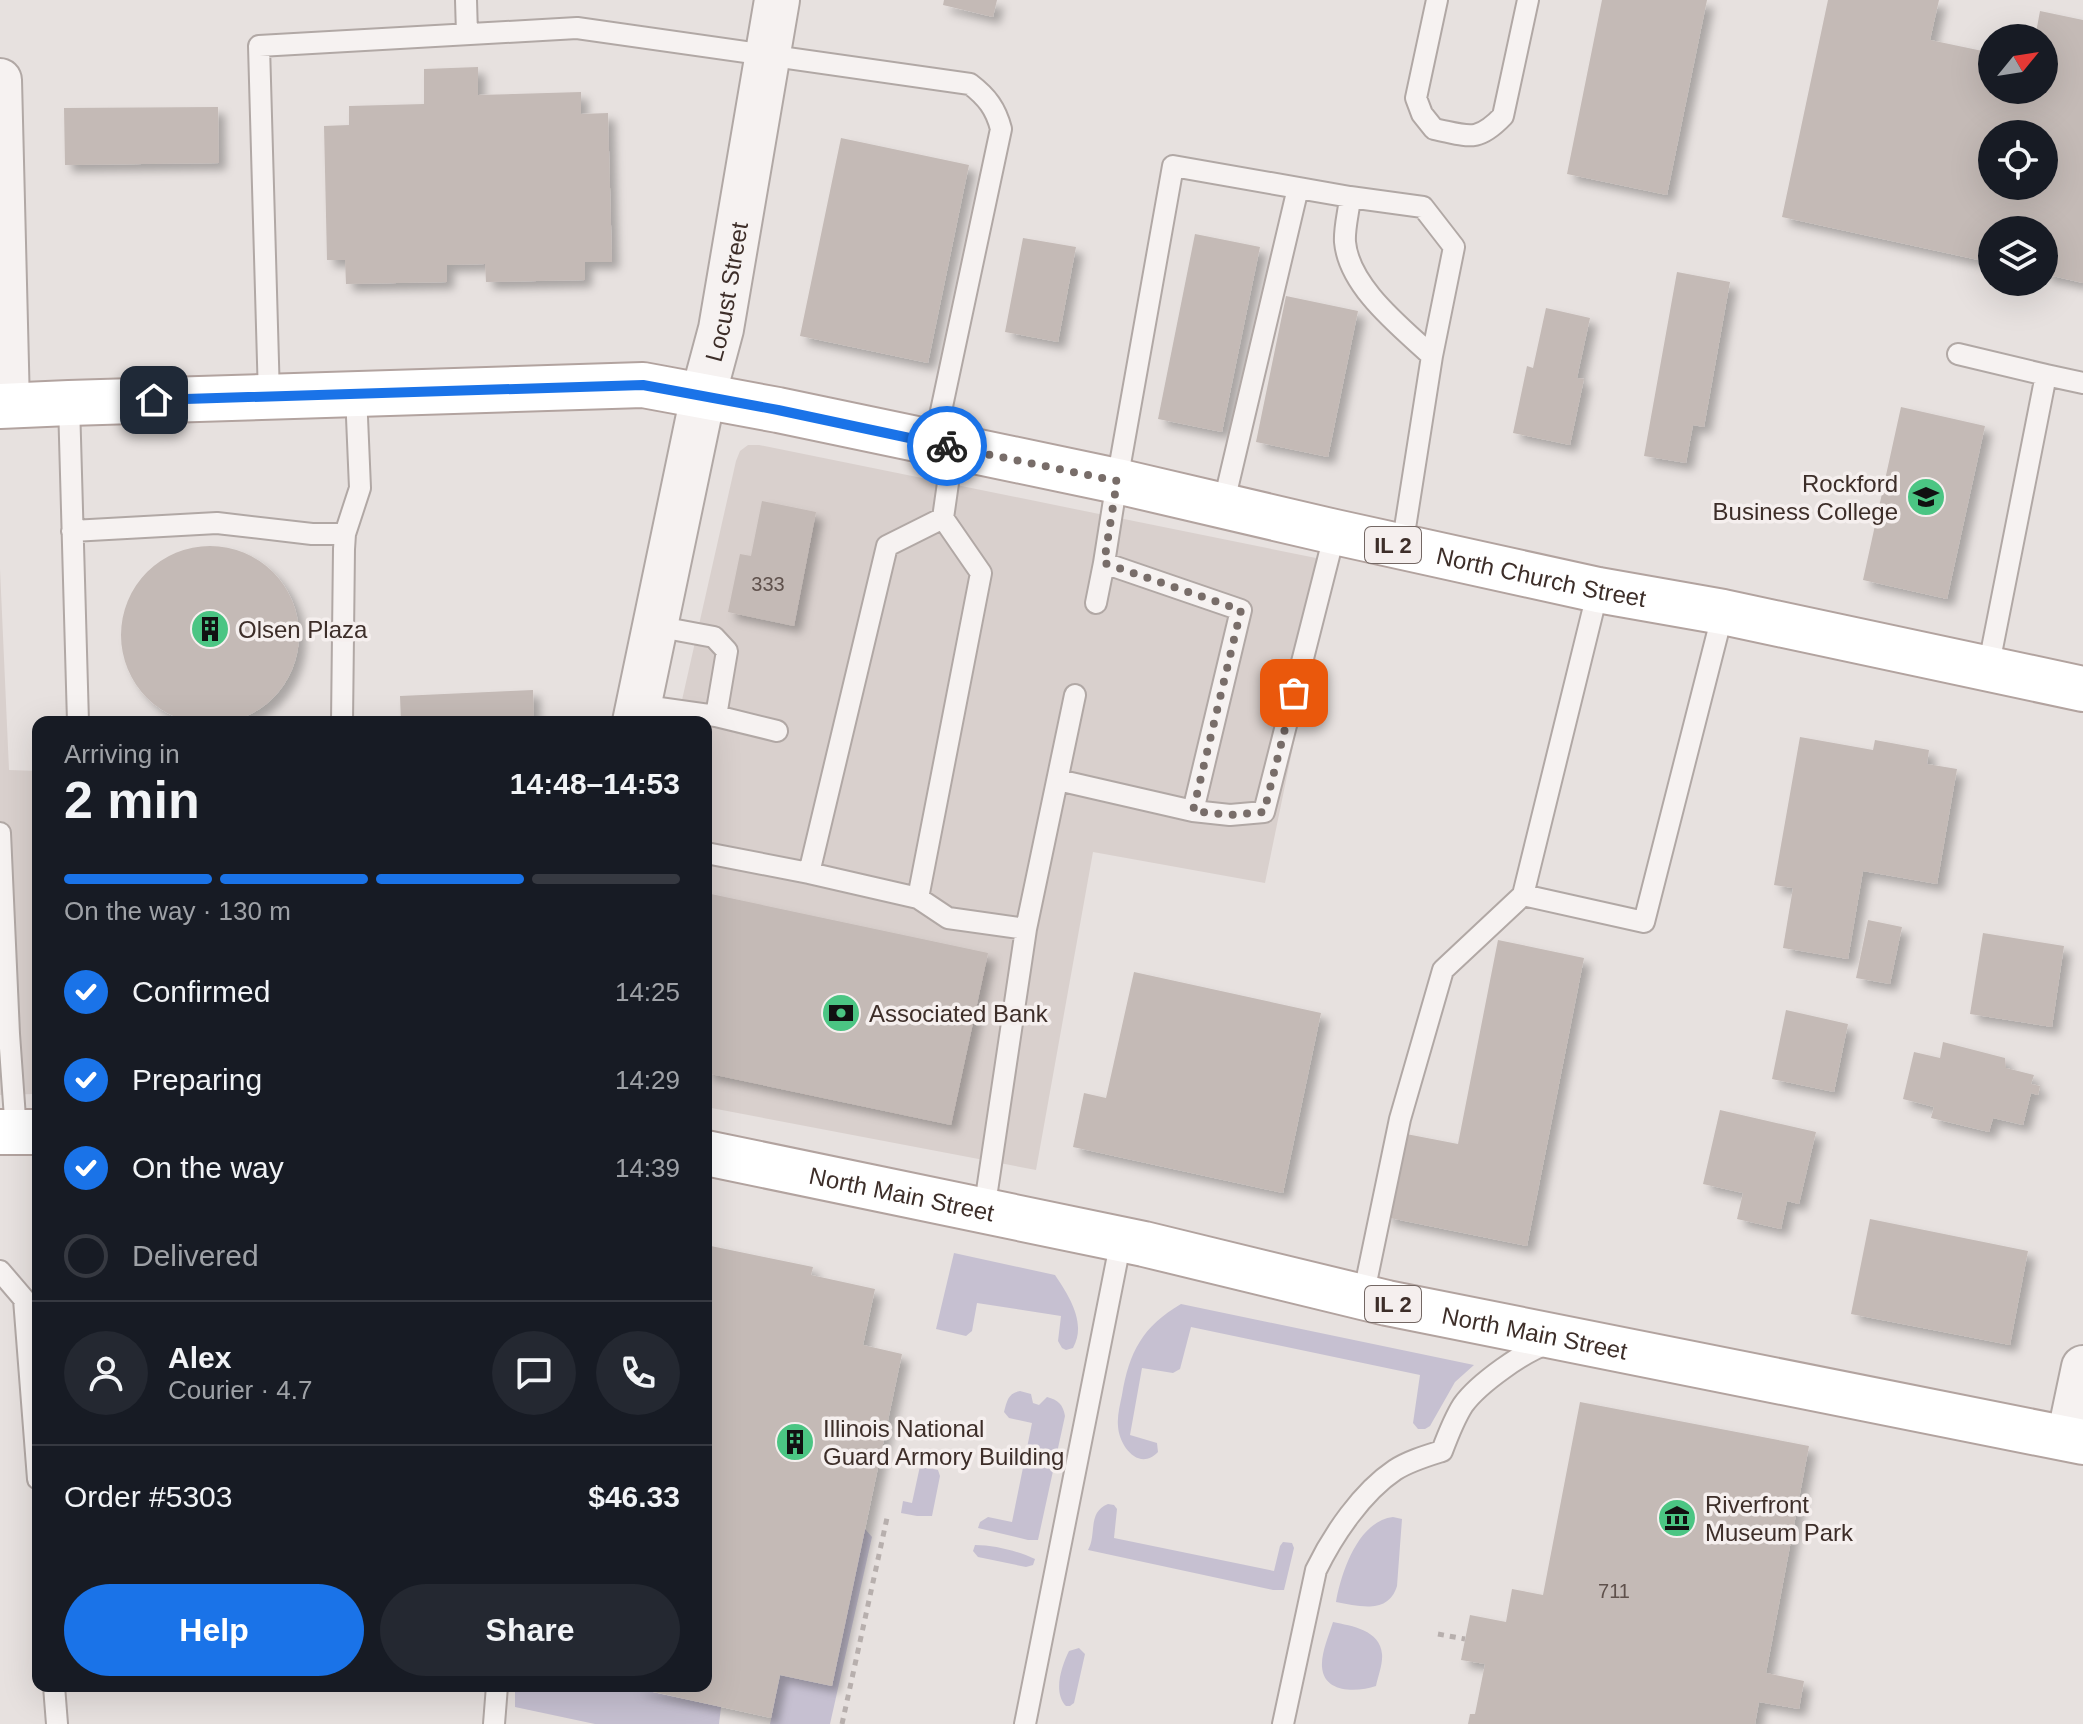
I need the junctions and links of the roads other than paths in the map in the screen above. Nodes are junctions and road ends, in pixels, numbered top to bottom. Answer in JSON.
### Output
{"nodes":[{"id":1,"x":466,"y":0,"type":"edge"},
{"id":2,"x":777,"y":0,"type":"edge"},
{"id":3,"x":1437,"y":0,"type":"edge"},
{"id":4,"x":1528,"y":0,"type":"edge"},
{"id":5,"x":467,"y":34,"type":"junction"},
{"id":6,"x":768,"y":54,"type":"junction"},
{"id":7,"x":0,"y":80,"type":"edge"},
{"id":8,"x":1298,"y":188,"type":"junction"},
{"id":9,"x":1350,"y":197,"type":"junction"},
{"id":10,"x":1958,"y":354,"type":"dead end"},
{"id":11,"x":1432,"y":356,"type":"junction"},
{"id":12,"x":2046,"y":375,"type":"junction"},
{"id":13,"x":2083,"y":383,"type":"edge"},
{"id":14,"x":356,"y":394,"type":"junction"},
{"id":15,"x":703,"y":396,"type":"junction"},
{"id":16,"x":269,"y":397,"type":"junction"},
{"id":17,"x":69,"y":403,"type":"junction"},
{"id":18,"x":4,"y":406,"type":"edge"},
{"id":19,"x":943,"y":446,"type":"junction"},
{"id":20,"x":1117,"y":481,"type":"junction"},
{"id":21,"x":1223,"y":506,"type":"junction"},
{"id":22,"x":943,"y":518,"type":"junction"},
{"id":23,"x":72,"y":531,"type":"junction"},
{"id":24,"x":1335,"y":532,"type":"junction"},
{"id":25,"x":345,"y":534,"type":"junction"},
{"id":26,"x":1402,"y":547,"type":"junction"},
{"id":27,"x":1104,"y":563,"type":"junction"},
{"id":28,"x":1598,"y":590,"type":"junction"},
{"id":29,"x":1096,"y":603,"type":"dead end"},
{"id":30,"x":1723,"y":612,"type":"junction"},
{"id":31,"x":655,"y":626,"type":"junction"},
{"id":32,"x":1988,"y":669,"type":"junction"},
{"id":33,"x":2083,"y":689,"type":"edge"},
{"id":34,"x":1075,"y":695,"type":"dead end"},
{"id":35,"x":636,"y":714,"type":"edge"},
{"id":36,"x":78,"y":716,"type":"edge"},
{"id":37,"x":342,"y":716,"type":"edge"},
{"id":38,"x":716,"y":716,"type":"junction"},
{"id":39,"x":777,"y":731,"type":"dead end"},
{"id":40,"x":1058,"y":780,"type":"junction"},
{"id":41,"x":1193,"y":811,"type":"junction"},
{"id":42,"x":0,"y":833,"type":"edge"},
{"id":43,"x":712,"y":854,"type":"edge"},
{"id":44,"x":809,"y":873,"type":"junction"},
{"id":45,"x":1523,"y":895,"type":"junction"},
{"id":46,"x":918,"y":898,"type":"junction"},
{"id":47,"x":1026,"y":929,"type":"junction"},
{"id":48,"x":4,"y":1034,"type":"edge"},
{"id":49,"x":18,"y":1132,"type":"edge"},
{"id":50,"x":712,"y":1154,"type":"edge"},
{"id":51,"x":984,"y":1211,"type":"junction"},
{"id":52,"x":1121,"y":1240,"type":"junction"},
{"id":53,"x":0,"y":1271,"type":"edge"},
{"id":54,"x":1363,"y":1297,"type":"junction"},
{"id":55,"x":1566,"y":1338,"type":"junction"},
{"id":56,"x":2083,"y":1367,"type":"edge"},
{"id":57,"x":32,"y":1402,"type":"edge"},
{"id":58,"x":2075,"y":1440,"type":"edge"},
{"id":59,"x":54,"y":1692,"type":"edge"},
{"id":60,"x":497,"y":1692,"type":"edge"},
{"id":61,"x":57,"y":1724,"type":"edge"},
{"id":62,"x":494,"y":1724,"type":"edge"},
{"id":63,"x":1025,"y":1724,"type":"edge"},
{"id":64,"x":1283,"y":1724,"type":"edge"}],
"edges":[{"from":1,"to":5,"type":"lane"},
{"from":2,"to":6,"type":"street","name":"Locust Street"},
{"from":3,"to":4,"type":"lane"},
{"from":5,"to":6,"type":"lane"},
{"from":5,"to":16,"type":"lane"},
{"from":6,"to":15,"type":"street","name":"Locust Street"},
{"from":6,"to":19,"type":"lane"},
{"from":7,"to":18,"type":"street"},
{"from":8,"to":9,"type":"lane"},
{"from":8,"to":20,"type":"lane"},
{"from":8,"to":21,"type":"lane"},
{"from":9,"to":11,"type":"lane"},
{"from":9,"to":11,"type":"lane"},
{"from":10,"to":12,"type":"lane"},
{"from":11,"to":26,"type":"lane"},
{"from":12,"to":13,"type":"lane"},
{"from":12,"to":32,"type":"lane"},
{"from":14,"to":15,"type":"main road","name":"North Church Street","number":"IL 2"},
{"from":14,"to":16,"type":"main road","name":"North Church Street","number":"IL 2"},
{"from":14,"to":25,"type":"lane"},
{"from":15,"to":19,"type":"main road","name":"North Church Street","number":"IL 2"},
{"from":15,"to":31,"type":"street","name":"Locust Street"},
{"from":16,"to":17,"type":"main road","name":"North Church Street","number":"IL 2"},
{"from":17,"to":18,"type":"main road","name":"North Church Street","number":"IL 2"},
{"from":17,"to":23,"type":"lane"},
{"from":19,"to":20,"type":"main road","name":"North Church Street","number":"IL 2"},
{"from":19,"to":22,"type":"lane"},
{"from":20,"to":21,"type":"main road","name":"North Church Street","number":"IL 2"},
{"from":20,"to":27,"type":"lane"},
{"from":21,"to":24,"type":"main road","name":"North Church Street","number":"IL 2"},
{"from":22,"to":44,"type":"lane"},
{"from":22,"to":46,"type":"lane"},
{"from":23,"to":25,"type":"lane"},
{"from":23,"to":36,"type":"lane"},
{"from":24,"to":26,"type":"main road","name":"North Church Street","number":"IL 2"},
{"from":24,"to":41,"type":"lane"},
{"from":25,"to":37,"type":"lane"},
{"from":26,"to":28,"type":"main road","name":"North Church Street","number":"IL 2"},
{"from":27,"to":29,"type":"lane"},
{"from":27,"to":41,"type":"lane"},
{"from":28,"to":30,"type":"main road","name":"North Church Street","number":"IL 2"},
{"from":28,"to":45,"type":"lane"},
{"from":30,"to":32,"type":"main road","name":"North Church Street","number":"IL 2"},
{"from":30,"to":45,"type":"lane"},
{"from":31,"to":35,"type":"street","name":"Locust Street"},
{"from":31,"to":38,"type":"lane"},
{"from":32,"to":33,"type":"main road","name":"North Church Street","number":"IL 2"},
{"from":34,"to":40,"type":"lane"},
{"from":35,"to":38,"type":"lane"},
{"from":38,"to":39,"type":"lane"},
{"from":40,"to":41,"type":"lane"},
{"from":40,"to":47,"type":"lane"},
{"from":42,"to":48,"type":"lane"},
{"from":43,"to":44,"type":"lane"},
{"from":44,"to":46,"type":"lane"},
{"from":45,"to":54,"type":"lane"},
{"from":46,"to":47,"type":"lane"},
{"from":47,"to":51,"type":"lane"},
{"from":48,"to":49,"type":"lane"},
{"from":50,"to":51,"type":"main road","name":"North Main Street","number":"IL 2"},
{"from":51,"to":52,"type":"main road","name":"North Main Street","number":"IL 2"},
{"from":52,"to":54,"type":"main road","name":"North Main Street","number":"IL 2"},
{"from":52,"to":63,"type":"lane"},
{"from":53,"to":57,"type":"lane"},
{"from":54,"to":55,"type":"main road","name":"North Main Street","number":"IL 2"},
{"from":55,"to":58,"type":"main road","name":"North Main Street","number":"IL 2"},
{"from":55,"to":64,"type":"lane"},
{"from":56,"to":58,"type":"street"},
{"from":59,"to":61,"type":"lane"},
{"from":60,"to":62,"type":"lane"}]}
